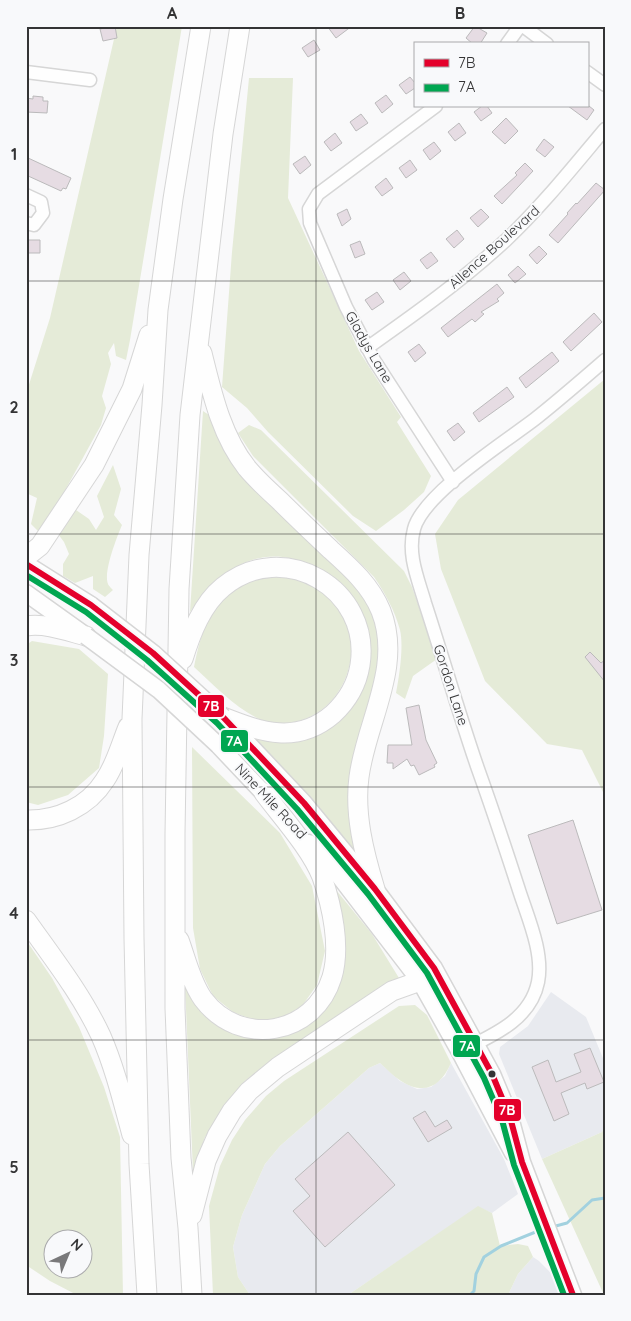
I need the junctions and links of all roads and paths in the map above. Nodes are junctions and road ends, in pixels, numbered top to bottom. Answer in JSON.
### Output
{"nodes":[{"id":1,"x":201,"y":26,"type":"edge"},
{"id":2,"x":240,"y":26,"type":"edge"},
{"id":3,"x":522,"y":26,"type":"edge"},
{"id":4,"x":510,"y":42,"type":"edge"},
{"id":5,"x":544,"y":42,"type":"edge"},
{"id":6,"x":26,"y":72,"type":"edge"},
{"id":7,"x":588,"y":73,"type":"edge"},
{"id":8,"x":90,"y":80,"type":"dead end"},
{"id":9,"x":605,"y":85,"type":"edge"},
{"id":10,"x":433,"y":108,"type":"edge"},
{"id":11,"x":605,"y":129,"type":"edge"},
{"id":12,"x":26,"y":195,"type":"edge"},
{"id":13,"x":26,"y":223,"type":"edge"},
{"id":14,"x":158,"y":310,"type":"junction"},
{"id":15,"x":200,"y":341,"type":"junction"},
{"id":16,"x":367,"y":348,"type":"junction"},
{"id":17,"x":605,"y":360,"type":"edge"},
{"id":18,"x":453,"y":482,"type":"junction"},
{"id":19,"x":26,"y":557,"type":"edge"},
{"id":20,"x":26,"y":564,"type":"edge"},
{"id":21,"x":26,"y":594,"type":"edge"},
{"id":22,"x":26,"y":626,"type":"edge"},
{"id":23,"x":86,"y":636,"type":"junction"},
{"id":24,"x":178,"y":674,"type":"junction"},
{"id":25,"x":223,"y":717,"type":"junction"},
{"id":26,"x":132,"y":719,"type":"junction"},
{"id":27,"x":264,"y":793,"type":"junction"},
{"id":28,"x":26,"y":820,"type":"edge"},
{"id":29,"x":375,"y":889,"type":"junction"},
{"id":30,"x":26,"y":920,"type":"edge"},
{"id":31,"x":175,"y":928,"type":"junction"},
{"id":32,"x":420,"y":981,"type":"junction"},
{"id":33,"x":476,"y":1044,"type":"junction"},
{"id":34,"x":460,"y":1052,"type":"junction"},
{"id":35,"x":522,"y":1162,"type":"junction"},
{"id":36,"x":139,"y":1164,"type":"junction"},
{"id":37,"x":188,"y":1228,"type":"junction"},
{"id":38,"x":147,"y":1295,"type":"edge"},
{"id":39,"x":192,"y":1295,"type":"edge"},
{"id":40,"x":573,"y":1295,"type":"edge"}],
"edges":[{"from":1,"to":14,"type":"highway"},
{"from":2,"to":15,"type":"highway"},
{"from":3,"to":4,"type":"street"},
{"from":3,"to":5,"type":"street"},
{"from":6,"to":8,"type":"street"},
{"from":7,"to":9,"type":"street"},
{"from":10,"to":16,"type":"street","name":"Gladys Lane"},
{"from":11,"to":16,"type":"street","name":"Allence Boulevard"},
{"from":12,"to":13,"type":"street"},
{"from":14,"to":19,"type":"highway"},
{"from":14,"to":26,"type":"highway"},
{"from":15,"to":24,"type":"highway"},
{"from":15,"to":29,"type":"highway"},
{"from":16,"to":18,"type":"street","name":"Gladys Lane"},
{"from":17,"to":18,"type":"street","name":"Gordon Lane"},
{"from":18,"to":33,"type":"street","name":"Gordon Lane"},
{"from":20,"to":25,"type":"main road","name":"Nine Mile Road","bridge":true},
{"from":21,"to":23,"type":"main road","name":"Nine Mile Road"},
{"from":22,"to":23,"type":"highway"},
{"from":23,"to":27,"type":"main road","name":"Nine Mile Road","bridge":true},
{"from":24,"to":25,"type":"highway"},
{"from":24,"to":31,"type":"highway"},
{"from":25,"to":29,"type":"main road","name":"Nine Mile Road"},
{"from":26,"to":28,"type":"highway"},
{"from":26,"to":36,"type":"highway"},
{"from":27,"to":31,"type":"highway"},
{"from":27,"to":32,"type":"main road","name":"Nine Mile Road"},
{"from":29,"to":33,"type":"main road","name":"Nine Mile Road"},
{"from":30,"to":36,"type":"highway"},
{"from":31,"to":37,"type":"highway"},
{"from":32,"to":34,"type":"main road","name":"Nine Mile Road"},
{"from":32,"to":37,"type":"highway"},
{"from":33,"to":34,"type":"street","name":"Gordon Lane"},
{"from":33,"to":35,"type":"main road","name":"Nine Mile Road"},
{"from":34,"to":35,"type":"main road","name":"Nine Mile Road"},
{"from":35,"to":40,"type":"main road","name":"Nine Mile Road"},
{"from":36,"to":38,"type":"highway"},
{"from":37,"to":39,"type":"highway"}]}
